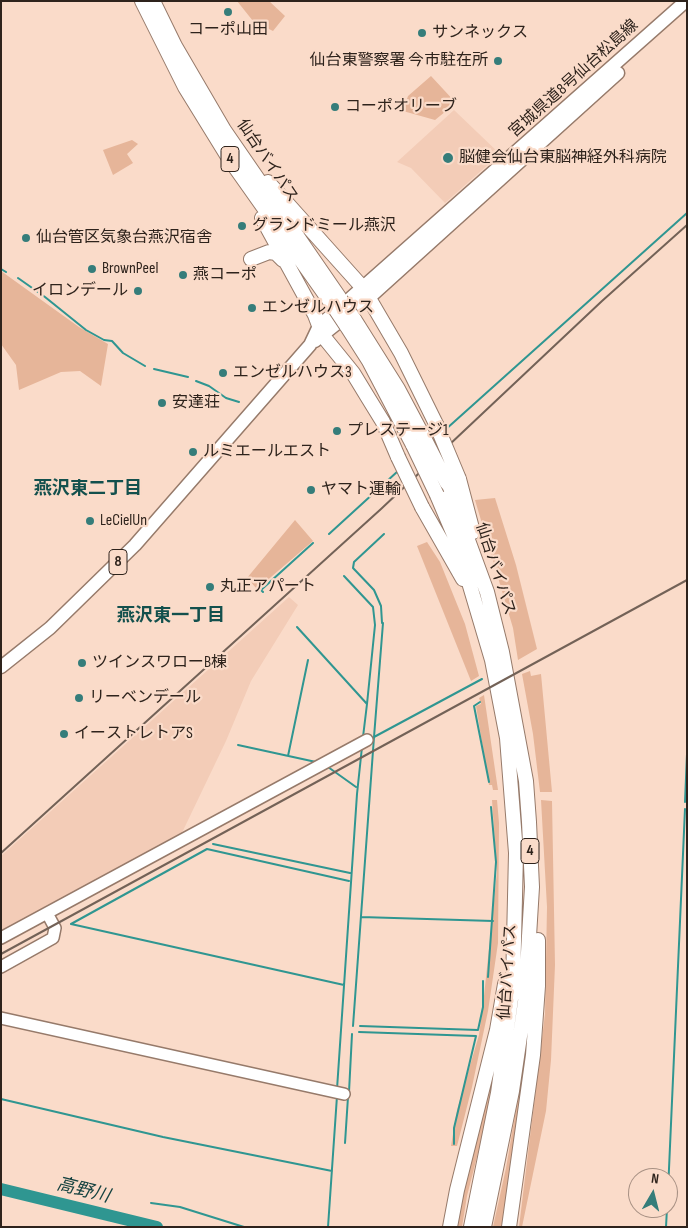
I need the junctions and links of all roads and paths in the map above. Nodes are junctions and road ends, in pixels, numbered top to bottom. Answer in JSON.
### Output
{"nodes":[{"id":1,"x":142,"y":1,"type":"edge"},
{"id":2,"x":153,"y":1,"type":"edge"},
{"id":3,"x":686,"y":1,"type":"edge"},
{"id":4,"x":687,"y":11,"type":"edge"},
{"id":5,"x":236,"y":157,"type":"junction"},
{"id":6,"x":269,"y":231,"type":"junction"},
{"id":7,"x":285,"y":261,"type":"junction"},
{"id":8,"x":367,"y":292,"type":"junction"},
{"id":9,"x":321,"y":331,"type":"junction"},
{"id":10,"x":418,"y":440,"type":"junction"},
{"id":11,"x":453,"y":481,"type":"junction"},
{"id":12,"x":480,"y":594,"type":"junction"},
{"id":13,"x":1,"y":668,"type":"edge"},
{"id":14,"x":365,"y":741,"type":"dead end"},
{"id":15,"x":517,"y":888,"type":"junction"},
{"id":16,"x":532,"y":888,"type":"junction"},
{"id":17,"x":47,"y":913,"type":"junction"},
{"id":18,"x":1,"y":938,"type":"edge"},
{"id":19,"x":1,"y":966,"type":"edge"},
{"id":20,"x":1,"y":1018,"type":"edge"},
{"id":21,"x":340,"y":1093,"type":"dead end"},
{"id":22,"x":457,"y":1190,"type":"junction"},
{"id":23,"x":508,"y":1223,"type":"edge"},
{"id":24,"x":445,"y":1227,"type":"edge"},
{"id":25,"x":450,"y":1227,"type":"edge"},
{"id":26,"x":471,"y":1227,"type":"edge"},
{"id":27,"x":484,"y":1227,"type":"edge"}],
"edges":[{"from":1,"to":5,"type":"highway","name":"仙台バイパス","number":"4"},
{"from":2,"to":5,"type":"highway","name":"仙台バイパス","number":"4"},
{"from":3,"to":8,"type":"main road","name":"宮城県道8号仙台松島線","number":"8"},
{"from":4,"to":8,"type":"main road","name":"宮城県道8号仙台松島線","number":"8"},
{"from":5,"to":6,"type":"highway"},
{"from":5,"to":8,"type":"highway"},
{"from":5,"to":10,"type":"highway","name":"仙台バイパス","number":"4","bridge":true},
{"from":6,"to":7,"type":"highway"},
{"from":6,"to":7,"type":"highway"},
{"from":7,"to":9,"type":"highway"},
{"from":8,"to":9,"type":"main road","name":"宮城県道8号仙台松島線","number":"8"},
{"from":8,"to":11,"type":"highway","bridge":true},
{"from":9,"to":12,"type":"highway","bridge":true},
{"from":9,"to":13,"type":"main road","name":"宮城県道8号仙台松島線","number":"8"},
{"from":10,"to":11,"type":"highway","name":"仙台バイパス","number":"4","bridge":true},
{"from":10,"to":12,"type":"highway","name":"仙台バイパス","number":"4","bridge":true},
{"from":11,"to":12,"type":"highway","name":"仙台バイパス","number":"4"},
{"from":12,"to":15,"type":"highway","name":"仙台バイパス","number":"4"},
{"from":12,"to":16,"type":"highway","name":"仙台バイパス","number":"4"},
{"from":14,"to":17,"type":"street"},
{"from":15,"to":22,"type":"highway"},
{"from":15,"to":26,"type":"highway","name":"仙台バイパス","number":"4"},
{"from":16,"to":23,"type":"highway"},
{"from":16,"to":27,"type":"highway","name":"仙台バイパス","number":"4"},
{"from":17,"to":18,"type":"street"},
{"from":17,"to":19,"type":"street"},
{"from":20,"to":21,"type":"street"},
{"from":22,"to":24,"type":"highway"},
{"from":22,"to":25,"type":"highway"}]}
